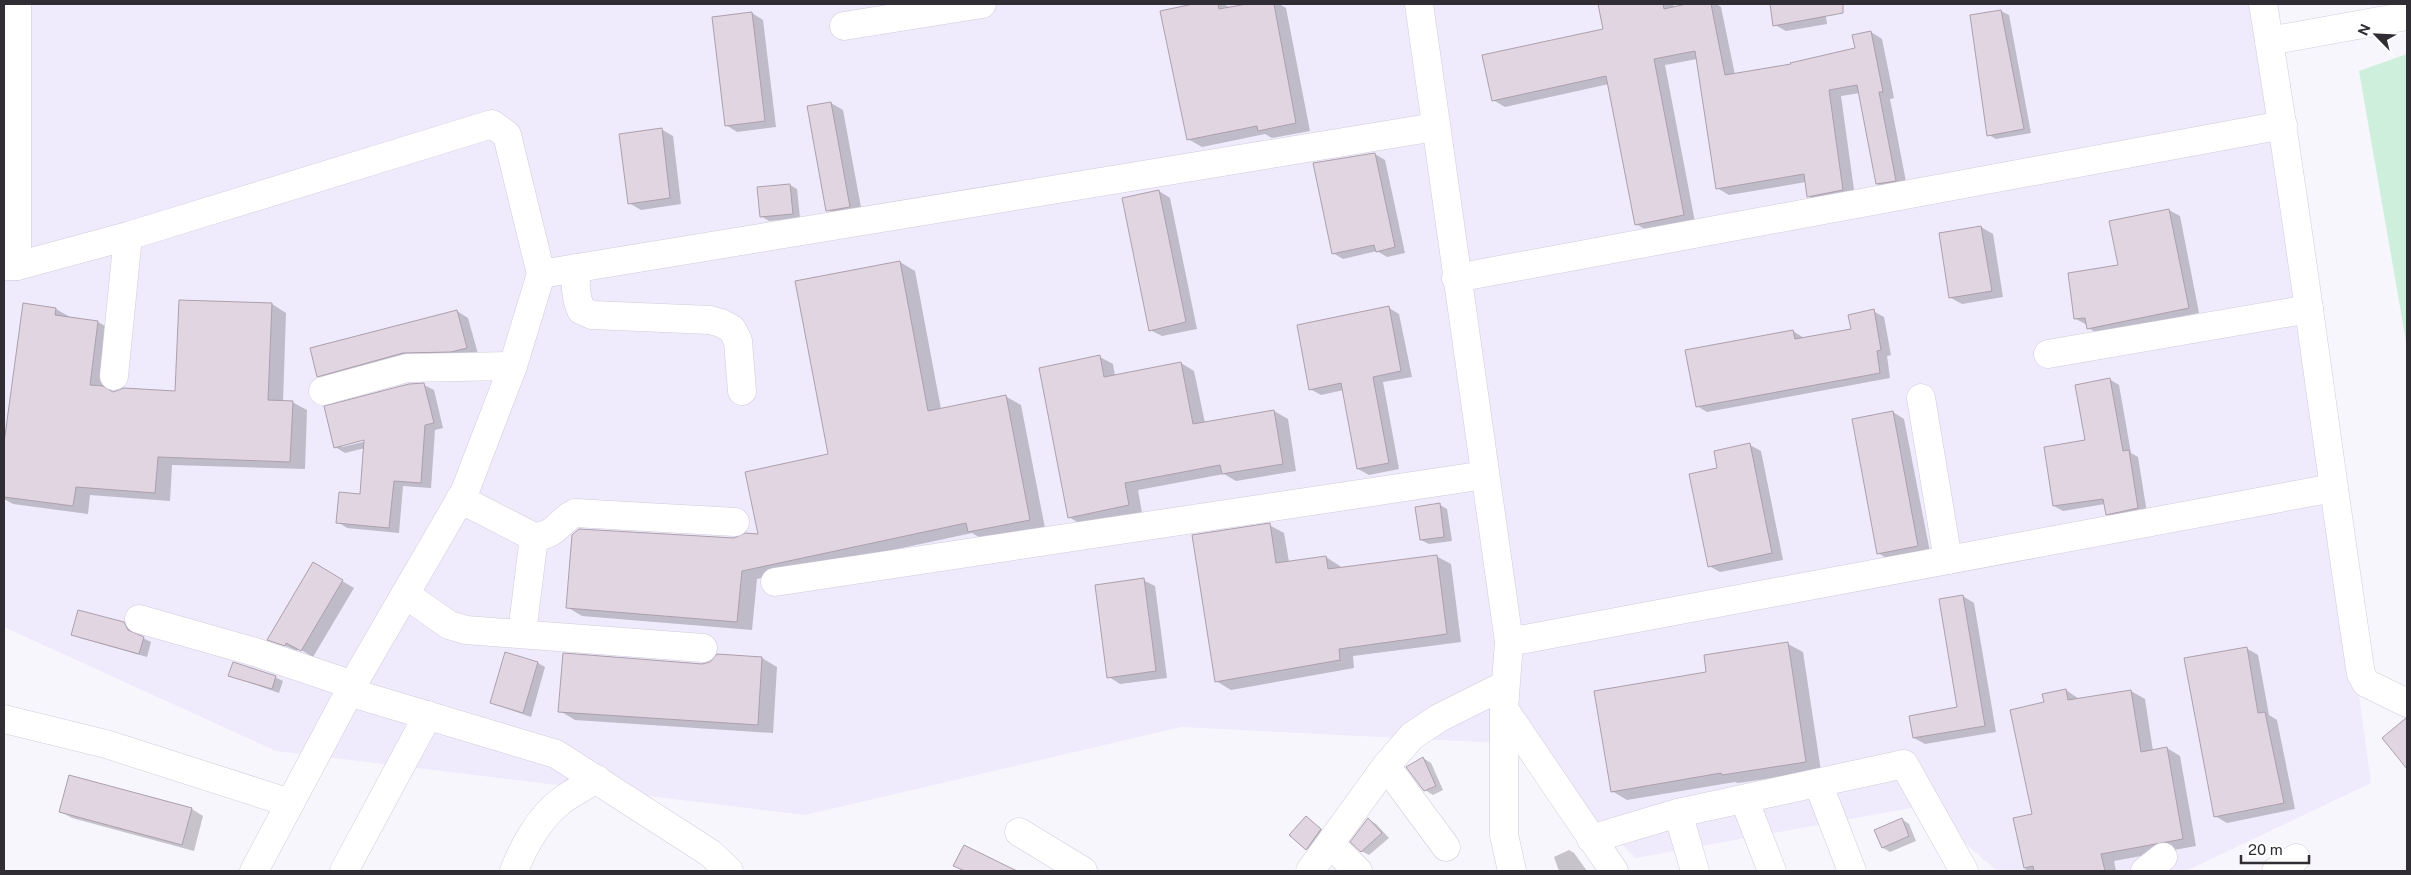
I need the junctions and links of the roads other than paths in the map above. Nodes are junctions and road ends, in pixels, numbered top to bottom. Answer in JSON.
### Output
{"nodes":[{"id":1,"x":17,"y":4,"type":"edge"},
{"id":2,"x":982,"y":4,"type":"edge"},
{"id":3,"x":1419,"y":4,"type":"edge"},
{"id":4,"x":2263,"y":4,"type":"edge"},
{"id":5,"x":2407,"y":16,"type":"edge"},
{"id":6,"x":844,"y":26,"type":"dead end"},
{"id":7,"x":2269,"y":41,"type":"junction"},
{"id":8,"x":10,"y":102,"type":"edge"},
{"id":9,"x":2284,"y":125,"type":"junction"},
{"id":10,"x":1435,"y":127,"type":"junction"},
{"id":11,"x":128,"y":236,"type":"junction"},
{"id":12,"x":10,"y":266,"type":"edge"},
{"id":13,"x":577,"y":268,"type":"junction"},
{"id":14,"x":541,"y":274,"type":"junction"},
{"id":15,"x":1456,"y":278,"type":"junction"},
{"id":16,"x":2308,"y":309,"type":"junction"},
{"id":17,"x":2048,"y":354,"type":"dead end"},
{"id":18,"x":513,"y":366,"type":"junction"},
{"id":19,"x":114,"y":376,"type":"dead end"},
{"id":20,"x":323,"y":391,"type":"dead end"},
{"id":21,"x":742,"y":391,"type":"dead end"},
{"id":22,"x":1921,"y":398,"type":"dead end"},
{"id":23,"x":1485,"y":475,"type":"junction"},
{"id":24,"x":2333,"y":488,"type":"junction"},
{"id":25,"x":460,"y":499,"type":"junction"},
{"id":26,"x":735,"y":522,"type":"dead end"},
{"id":27,"x":534,"y":537,"type":"junction"},
{"id":28,"x":1948,"y":560,"type":"junction"},
{"id":29,"x":774,"y":582,"type":"dead end"},
{"id":30,"x":405,"y":594,"type":"junction"},
{"id":31,"x":139,"y":619,"type":"dead end"},
{"id":32,"x":522,"y":633,"type":"junction"},
{"id":33,"x":1509,"y":642,"type":"junction"},
{"id":34,"x":702,"y":648,"type":"dead end"},
{"id":35,"x":351,"y":688,"type":"junction"},
{"id":36,"x":1504,"y":697,"type":"junction"},
{"id":37,"x":2407,"y":704,"type":"edge"},
{"id":38,"x":428,"y":715,"type":"junction"},
{"id":39,"x":4,"y":719,"type":"edge"},
{"id":40,"x":1386,"y":766,"type":"junction"},
{"id":41,"x":597,"y":779,"type":"junction"},
{"id":42,"x":1818,"y":783,"type":"junction"},
{"id":43,"x":1744,"y":799,"type":"junction"},
{"id":44,"x":290,"y":803,"type":"junction"},
{"id":45,"x":1678,"y":813,"type":"junction"},
{"id":46,"x":1019,"y":832,"type":"dead end"},
{"id":47,"x":1504,"y":835,"type":"junction"},
{"id":48,"x":1591,"y":840,"type":"junction"},
{"id":49,"x":1330,"y":844,"type":"junction"},
{"id":50,"x":1446,"y":847,"type":"dead end"},
{"id":51,"x":254,"y":871,"type":"edge"},
{"id":52,"x":344,"y":871,"type":"edge"},
{"id":53,"x":514,"y":871,"type":"edge"},
{"id":54,"x":729,"y":871,"type":"edge"},
{"id":55,"x":1083,"y":871,"type":"edge"},
{"id":56,"x":1310,"y":871,"type":"edge"},
{"id":57,"x":1358,"y":871,"type":"edge"},
{"id":58,"x":1512,"y":871,"type":"edge"},
{"id":59,"x":1533,"y":871,"type":"edge"},
{"id":60,"x":1614,"y":871,"type":"edge"},
{"id":61,"x":1696,"y":871,"type":"edge"},
{"id":62,"x":1772,"y":871,"type":"edge"},
{"id":63,"x":1852,"y":871,"type":"edge"},
{"id":64,"x":1964,"y":871,"type":"edge"}],
"edges":[{"from":1,"to":8,"type":"street"},
{"from":2,"to":6,"type":"street"},
{"from":3,"to":10,"type":"street"},
{"from":4,"to":7,"type":"street"},
{"from":5,"to":7,"type":"street"},
{"from":7,"to":9,"type":"street"},
{"from":8,"to":12,"type":"street"},
{"from":9,"to":15,"type":"street"},
{"from":9,"to":16,"type":"street"},
{"from":10,"to":13,"type":"street"},
{"from":10,"to":15,"type":"street"},
{"from":11,"to":12,"type":"street"},
{"from":11,"to":14,"type":"street"},
{"from":11,"to":19,"type":"street"},
{"from":13,"to":14,"type":"street"},
{"from":13,"to":21,"type":"street"},
{"from":14,"to":18,"type":"street"},
{"from":15,"to":23,"type":"street"},
{"from":16,"to":17,"type":"street"},
{"from":16,"to":24,"type":"street"},
{"from":18,"to":20,"type":"street"},
{"from":18,"to":25,"type":"street"},
{"from":22,"to":28,"type":"street"},
{"from":23,"to":29,"type":"street"},
{"from":23,"to":33,"type":"street"},
{"from":24,"to":28,"type":"street"},
{"from":24,"to":37,"type":"street"},
{"from":25,"to":27,"type":"street"},
{"from":25,"to":30,"type":"street"},
{"from":26,"to":27,"type":"street"},
{"from":27,"to":32,"type":"street"},
{"from":28,"to":33,"type":"street"},
{"from":30,"to":32,"type":"street"},
{"from":30,"to":35,"type":"street"},
{"from":31,"to":35,"type":"street"},
{"from":32,"to":34,"type":"street"},
{"from":33,"to":36,"type":"street"},
{"from":35,"to":38,"type":"street"},
{"from":35,"to":44,"type":"street"},
{"from":36,"to":40,"type":"street"},
{"from":36,"to":47,"type":"street"},
{"from":36,"to":48,"type":"street"},
{"from":38,"to":41,"type":"street"},
{"from":38,"to":52,"type":"street"},
{"from":39,"to":44,"type":"street"},
{"from":40,"to":49,"type":"street"},
{"from":40,"to":50,"type":"street"},
{"from":41,"to":53,"type":"street"},
{"from":41,"to":54,"type":"street"},
{"from":42,"to":43,"type":"street"},
{"from":42,"to":63,"type":"street"},
{"from":42,"to":64,"type":"street"},
{"from":43,"to":45,"type":"street"},
{"from":43,"to":62,"type":"street"},
{"from":44,"to":51,"type":"street"},
{"from":45,"to":48,"type":"street"},
{"from":45,"to":61,"type":"street"},
{"from":46,"to":55,"type":"street"},
{"from":47,"to":58,"type":"street"},
{"from":47,"to":59,"type":"street"},
{"from":48,"to":60,"type":"street"},
{"from":49,"to":56,"type":"street"},
{"from":49,"to":57,"type":"street"}]}
